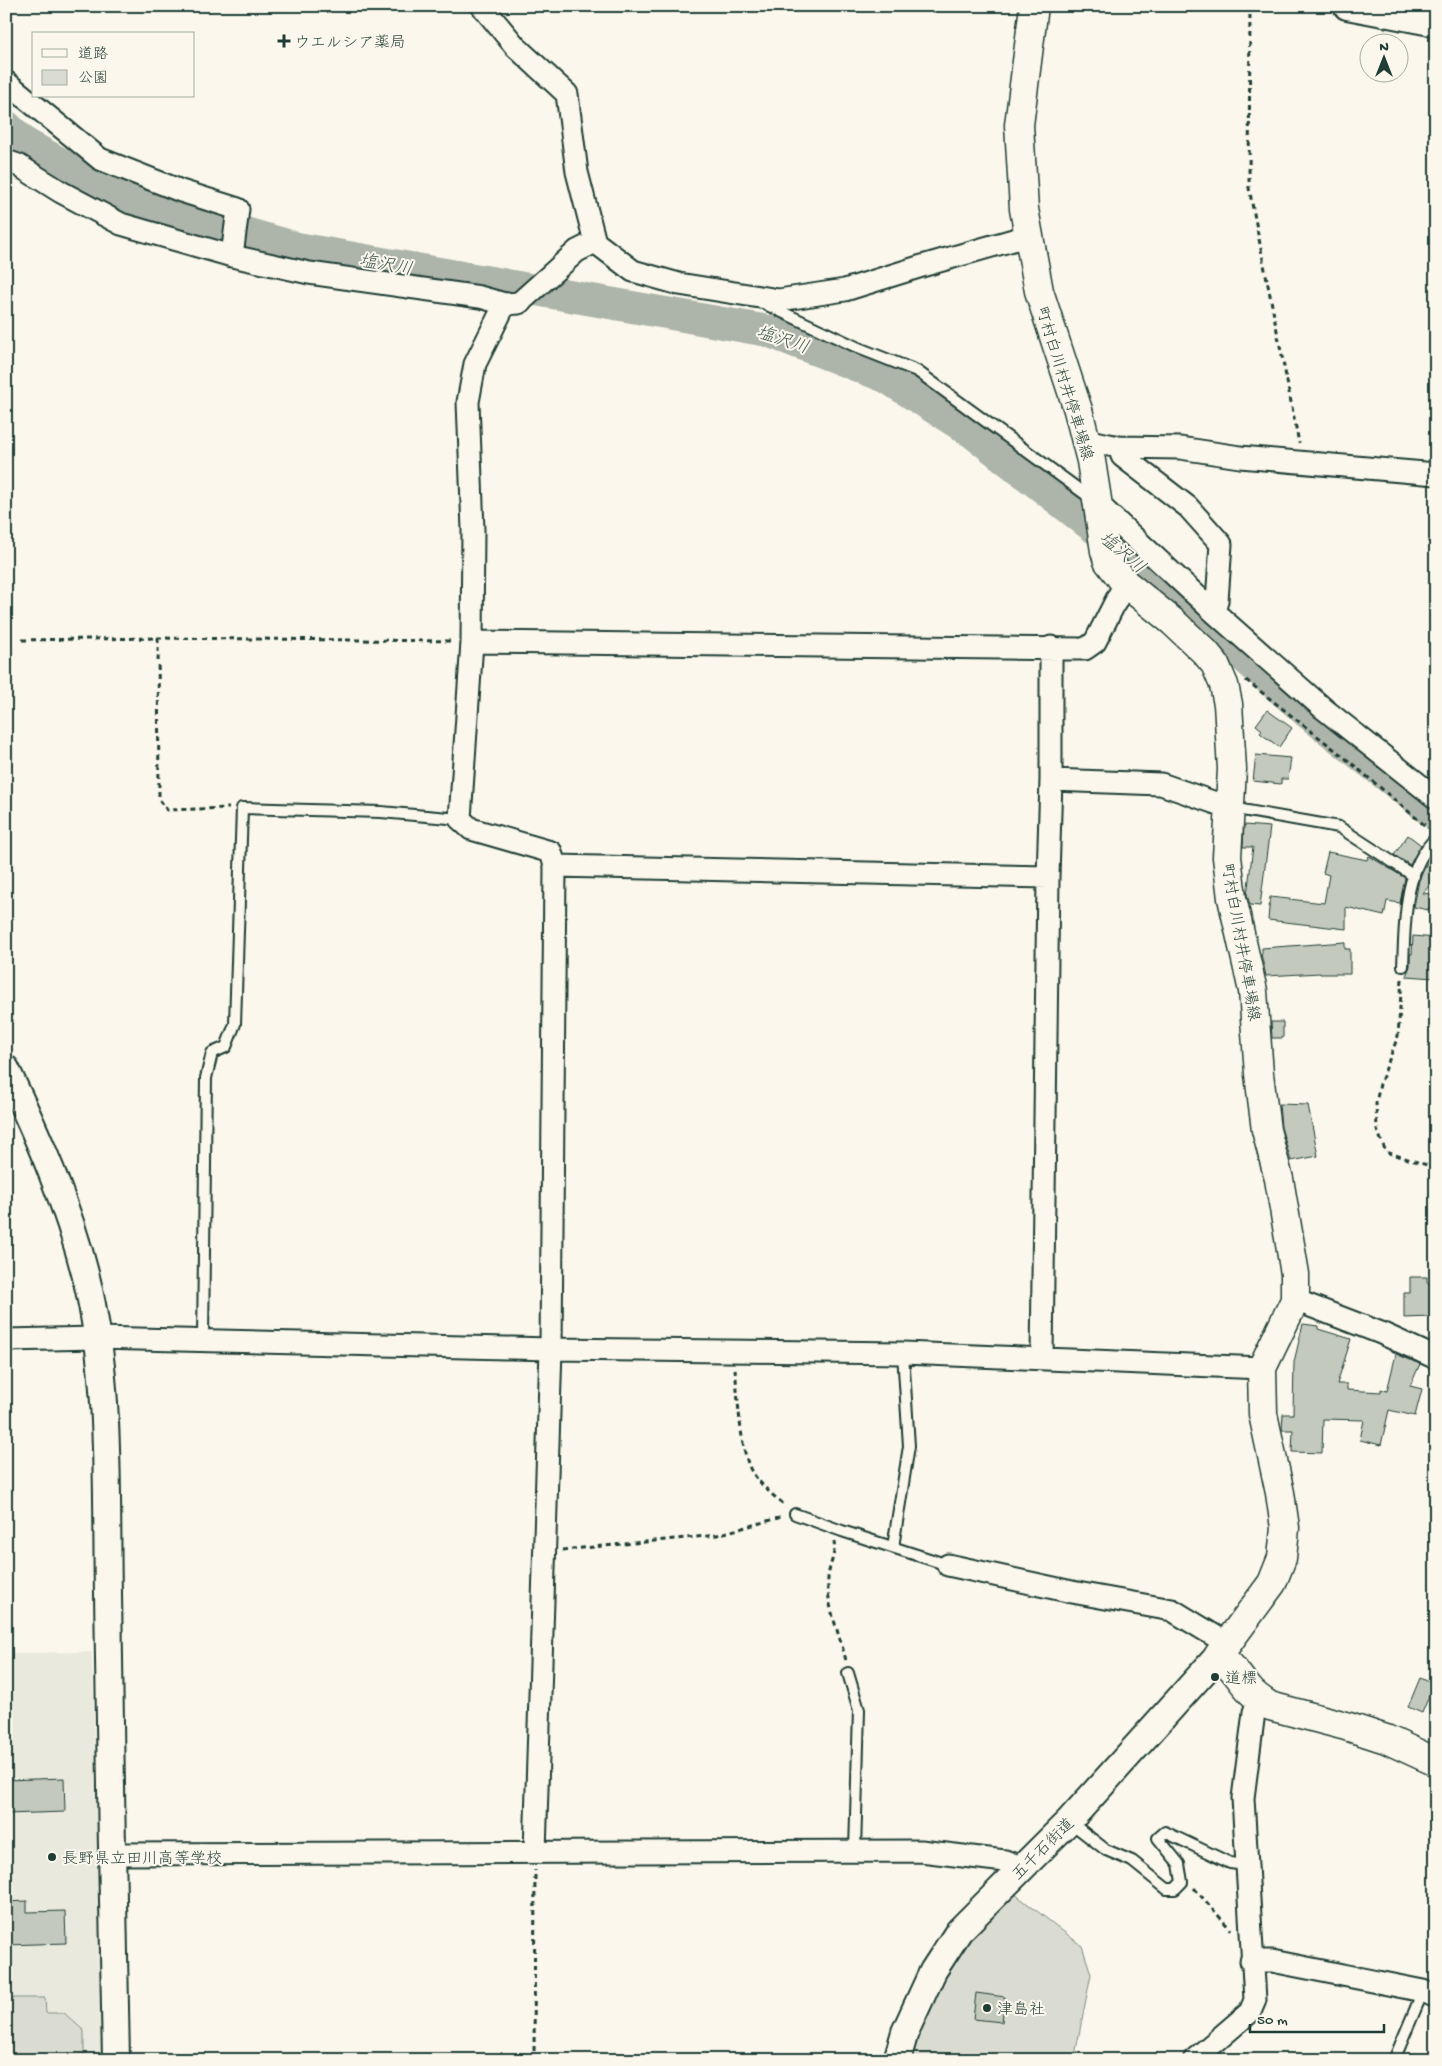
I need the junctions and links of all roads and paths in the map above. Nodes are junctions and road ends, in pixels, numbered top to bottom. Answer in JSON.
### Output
{"nodes":[{"id":1,"x":482,"y":6,"type":"edge"},
{"id":2,"x":1034,"y":6,"type":"edge"},
{"id":3,"x":1250,"y":6,"type":"edge"},
{"id":4,"x":1346,"y":6,"type":"edge"},
{"id":5,"x":1436,"y":23,"type":"edge"},
{"id":6,"x":6,"y":82,"type":"edge"},
{"id":7,"x":6,"y":161,"type":"edge"},
{"id":8,"x":1027,"y":236,"type":"junction"},
{"id":9,"x":586,"y":246,"type":"junction"},
{"id":10,"x":232,"y":256,"type":"junction"},
{"id":11,"x":763,"y":298,"type":"junction"},
{"id":12,"x":512,"y":303,"type":"junction"},
{"id":13,"x":1085,"y":440,"type":"junction"},
{"id":14,"x":1119,"y":447,"type":"junction"},
{"id":15,"x":1301,"y":462,"type":"junction"},
{"id":16,"x":1436,"y":474,"type":"edge"},
{"id":17,"x":1099,"y":507,"type":"junction"},
{"id":18,"x":1125,"y":583,"type":"junction"},
{"id":19,"x":1214,"y":612,"type":"junction"},
{"id":20,"x":158,"y":638,"type":"junction"},
{"id":21,"x":22,"y":640,"type":"dead end"},
{"id":22,"x":472,"y":642,"type":"junction"},
{"id":23,"x":1051,"y":647,"type":"junction"},
{"id":24,"x":1246,"y":680,"type":"dead end"},
{"id":25,"x":1051,"y":780,"type":"junction"},
{"id":26,"x":1436,"y":798,"type":"edge"},
{"id":27,"x":242,"y":808,"type":"junction"},
{"id":28,"x":1230,"y":808,"type":"junction"},
{"id":29,"x":460,"y":819,"type":"junction"},
{"id":30,"x":1436,"y":836,"type":"edge"},
{"id":31,"x":556,"y":866,"type":"junction"},
{"id":32,"x":1414,"y":876,"type":"junction"},
{"id":33,"x":1048,"y":877,"type":"junction"},
{"id":34,"x":1403,"y":966,"type":"joint"},
{"id":35,"x":6,"y":1069,"type":"edge"},
{"id":36,"x":1436,"y":1168,"type":"edge"},
{"id":37,"x":1296,"y":1300,"type":"junction"},
{"id":38,"x":96,"y":1338,"type":"junction"},
{"id":39,"x":6,"y":1340,"type":"edge"},
{"id":40,"x":203,"y":1340,"type":"junction"},
{"id":41,"x":551,"y":1349,"type":"junction"},
{"id":42,"x":733,"y":1351,"type":"junction"},
{"id":43,"x":903,"y":1353,"type":"junction"},
{"id":44,"x":1042,"y":1358,"type":"junction"},
{"id":45,"x":1436,"y":1358,"type":"edge"},
{"id":46,"x":1262,"y":1368,"type":"junction"},
{"id":47,"x":795,"y":1514,"type":"junction"},
{"id":48,"x":832,"y":1528,"type":"junction"},
{"id":49,"x":893,"y":1547,"type":"junction"},
{"id":50,"x":544,"y":1551,"type":"junction"},
{"id":51,"x":948,"y":1565,"type":"joint"},
{"id":52,"x":1223,"y":1650,"type":"junction"},
{"id":53,"x":848,"y":1673,"type":"joint"},
{"id":54,"x":1259,"y":1700,"type":"junction"},
{"id":55,"x":1436,"y":1762,"type":"edge"},
{"id":56,"x":1069,"y":1821,"type":"junction"},
{"id":57,"x":535,"y":1852,"type":"junction"},
{"id":58,"x":855,"y":1852,"type":"junction"},
{"id":59,"x":112,"y":1854,"type":"junction"},
{"id":60,"x":1246,"y":1865,"type":"junction"},
{"id":61,"x":1023,"y":1868,"type":"junction"},
{"id":62,"x":1180,"y":1872,"type":"junction"},
{"id":63,"x":1251,"y":1957,"type":"junction"},
{"id":64,"x":1429,"y":1994,"type":"edge"},
{"id":65,"x":116,"y":2060,"type":"edge"},
{"id":66,"x":534,"y":2060,"type":"edge"},
{"id":67,"x":897,"y":2060,"type":"edge"},
{"id":68,"x":1194,"y":2060,"type":"edge"},
{"id":69,"x":1394,"y":2060,"type":"edge"}],
"edges":[{"from":1,"to":9,"type":"street"},
{"from":2,"to":8,"type":"main road","name":"町村白川村井停車場線"},
{"from":3,"to":15,"type":"path"},
{"from":4,"to":5,"type":"street"},
{"from":6,"to":10,"type":"street"},
{"from":7,"to":10,"type":"street"},
{"from":8,"to":11,"type":"street"},
{"from":8,"to":13,"type":"main road","name":"町村白川村井停車場線"},
{"from":9,"to":11,"type":"street"},
{"from":9,"to":12,"type":"street"},
{"from":10,"to":12,"type":"street"},
{"from":11,"to":17,"type":"lane"},
{"from":12,"to":22,"type":"street"},
{"from":13,"to":14,"type":"street"},
{"from":13,"to":17,"type":"main road","name":"町村白川村井停車場線"},
{"from":14,"to":15,"type":"street"},
{"from":14,"to":19,"type":"street"},
{"from":15,"to":16,"type":"street"},
{"from":17,"to":18,"type":"main road","name":"町村白川村井停車場線"},
{"from":17,"to":19,"type":"street"},
{"from":18,"to":23,"type":"street"},
{"from":18,"to":28,"type":"main road","name":"町村白川村井停車場線"},
{"from":19,"to":26,"type":"street"},
{"from":20,"to":21,"type":"path"},
{"from":20,"to":22,"type":"path"},
{"from":20,"to":27,"type":"path"},
{"from":22,"to":23,"type":"street"},
{"from":22,"to":29,"type":"street"},
{"from":23,"to":25,"type":"street"},
{"from":24,"to":30,"type":"path"},
{"from":25,"to":28,"type":"street"},
{"from":25,"to":33,"type":"street"},
{"from":27,"to":29,"type":"lane"},
{"from":27,"to":40,"type":"lane"},
{"from":28,"to":32,"type":"lane"},
{"from":28,"to":37,"type":"main road","name":"町村白川村井停車場線"},
{"from":29,"to":31,"type":"street"},
{"from":30,"to":32,"type":"lane"},
{"from":31,"to":33,"type":"street"},
{"from":31,"to":41,"type":"street"},
{"from":32,"to":34,"type":"lane"},
{"from":33,"to":44,"type":"street"},
{"from":34,"to":36,"type":"path"},
{"from":35,"to":38,"type":"street"},
{"from":37,"to":45,"type":"street"},
{"from":37,"to":46,"type":"main road","name":"町村白川村井停車場線"},
{"from":38,"to":39,"type":"street"},
{"from":38,"to":40,"type":"street"},
{"from":38,"to":59,"type":"street"},
{"from":40,"to":41,"type":"street"},
{"from":41,"to":42,"type":"street"},
{"from":41,"to":50,"type":"street"},
{"from":42,"to":43,"type":"street"},
{"from":42,"to":47,"type":"path"},
{"from":43,"to":44,"type":"street"},
{"from":43,"to":49,"type":"lane"},
{"from":44,"to":46,"type":"street"},
{"from":46,"to":52,"type":"main road","name":"町村白川村井停車場線"},
{"from":47,"to":48,"type":"lane"},
{"from":47,"to":50,"type":"path"},
{"from":48,"to":49,"type":"lane"},
{"from":48,"to":53,"type":"path"},
{"from":49,"to":51,"type":"lane"},
{"from":50,"to":57,"type":"street"},
{"from":51,"to":52,"type":"street"},
{"from":52,"to":54,"type":"main road"},
{"from":52,"to":56,"type":"street","name":"五千石街道"},
{"from":53,"to":58,"type":"lane"},
{"from":54,"to":55,"type":"main road"},
{"from":54,"to":60,"type":"street"},
{"from":56,"to":61,"type":"street","name":"五千石街道"},
{"from":56,"to":62,"type":"lane"},
{"from":57,"to":58,"type":"street"},
{"from":57,"to":59,"type":"street"},
{"from":57,"to":66,"type":"path"},
{"from":58,"to":61,"type":"street"},
{"from":59,"to":65,"type":"street"},
{"from":60,"to":62,"type":"lane"},
{"from":60,"to":63,"type":"street"},
{"from":61,"to":67,"type":"street","name":"五千石街道"},
{"from":62,"to":63,"type":"path"},
{"from":63,"to":64,"type":"street"},
{"from":63,"to":68,"type":"street"},
{"from":64,"to":69,"type":"lane"}]}
